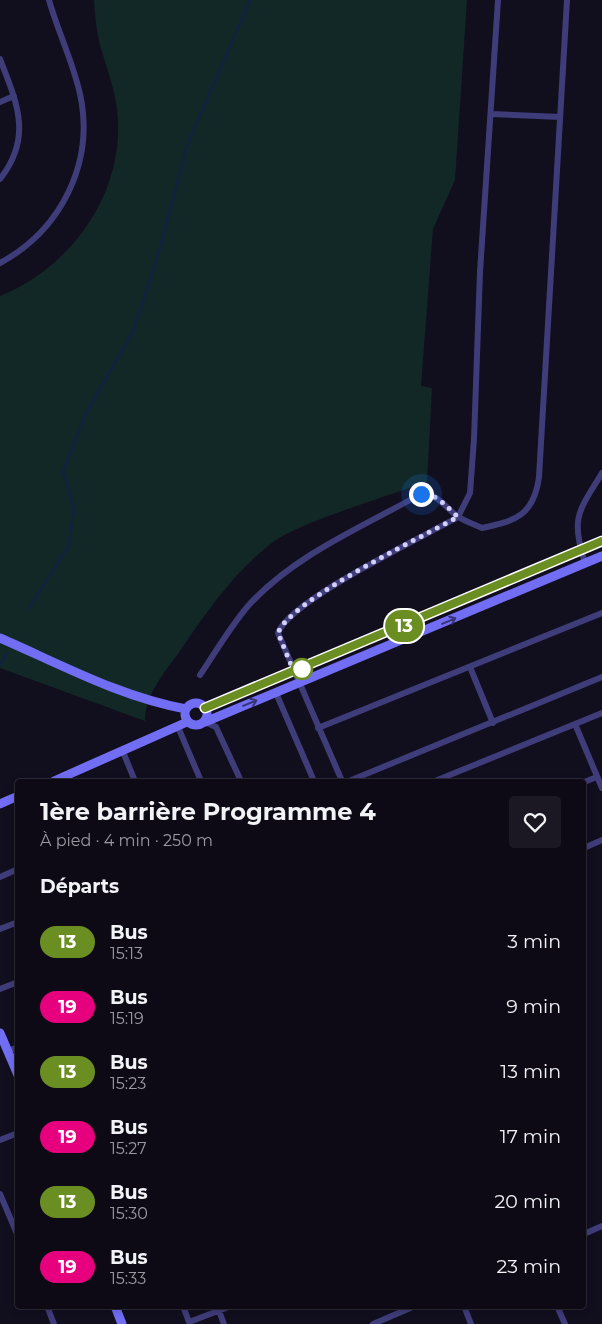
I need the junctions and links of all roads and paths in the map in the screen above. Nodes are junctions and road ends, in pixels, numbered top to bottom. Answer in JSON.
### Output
{"nodes":[{"id":1,"x":49,"y":0,"type":"edge"},
{"id":2,"x":498,"y":0,"type":"edge"},
{"id":3,"x":567,"y":0,"type":"edge"},
{"id":4,"x":0,"y":59,"type":"edge"},
{"id":5,"x":14,"y":96,"type":"junction"},
{"id":6,"x":0,"y":102,"type":"edge"},
{"id":7,"x":491,"y":114,"type":"junction"},
{"id":8,"x":560,"y":117,"type":"junction"},
{"id":9,"x":0,"y":179,"type":"edge"},
{"id":10,"x":0,"y":263,"type":"edge"},
{"id":11,"x":602,"y":473,"type":"edge"},
{"id":12,"x":458,"y":517,"type":"junction"},
{"id":13,"x":602,"y":541,"type":"edge"},
{"id":14,"x":581,"y":550,"type":"junction"},
{"id":15,"x":602,"y":556,"type":"edge"},
{"id":16,"x":585,"y":563,"type":"junction"},
{"id":17,"x":602,"y":613,"type":"edge"},
{"id":18,"x":0,"y":638,"type":"edge"},
{"id":19,"x":470,"y":667,"type":"junction"},
{"id":20,"x":294,"y":672,"type":"junction"},
{"id":21,"x":200,"y":675,"type":"dead end"},
{"id":22,"x":602,"y":678,"type":"edge"},
{"id":23,"x":298,"y":684,"type":"junction"},
{"id":24,"x":276,"y":693,"type":"junction"},
{"id":25,"x":205,"y":708,"type":"junction"},
{"id":26,"x":186,"y":709,"type":"junction"},
{"id":27,"x":602,"y":714,"type":"edge"},
{"id":28,"x":188,"y":722,"type":"junction"},
{"id":29,"x":205,"y":722,"type":"junction"},
{"id":30,"x":493,"y":724,"type":"junction"},
{"id":31,"x":575,"y":724,"type":"junction"},
{"id":32,"x":178,"y":727,"type":"junction"},
{"id":33,"x":318,"y":728,"type":"junction"},
{"id":34,"x":123,"y":752,"type":"junction"},
{"id":35,"x":597,"y":777,"type":"junction"},
{"id":36,"x":59,"y":779,"type":"edge"},
{"id":37,"x":134,"y":779,"type":"edge"},
{"id":38,"x":200,"y":779,"type":"edge"},
{"id":39,"x":240,"y":779,"type":"edge"},
{"id":40,"x":313,"y":779,"type":"edge"},
{"id":41,"x":341,"y":779,"type":"edge"},
{"id":42,"x":354,"y":779,"type":"edge"},
{"id":43,"x":440,"y":779,"type":"edge"},
{"id":44,"x":586,"y":781,"type":"edge"},
{"id":45,"x":602,"y":788,"type":"edge"},
{"id":46,"x":15,"y":797,"type":"edge"},
{"id":47,"x":0,"y":804,"type":"edge"},
{"id":48,"x":602,"y":840,"type":"edge"},
{"id":49,"x":586,"y":847,"type":"edge"},
{"id":50,"x":15,"y":870,"type":"edge"},
{"id":51,"x":0,"y":876,"type":"edge"},
{"id":52,"x":15,"y":923,"type":"edge"},
{"id":53,"x":0,"y":929,"type":"edge"},
{"id":54,"x":15,"y":983,"type":"edge"},
{"id":55,"x":0,"y":990,"type":"edge"},
{"id":56,"x":0,"y":1033,"type":"edge"},
{"id":57,"x":15,"y":1048,"type":"edge"},
{"id":58,"x":8,"y":1051,"type":"junction"},
{"id":59,"x":15,"y":1067,"type":"edge"},
{"id":60,"x":15,"y":1134,"type":"edge"},
{"id":61,"x":0,"y":1140,"type":"edge"},
{"id":62,"x":0,"y":1194,"type":"edge"},
{"id":63,"x":602,"y":1226,"type":"edge"},
{"id":64,"x":15,"y":1229,"type":"edge"},
{"id":65,"x":586,"y":1233,"type":"edge"},
{"id":66,"x":48,"y":1309,"type":"edge"},
{"id":67,"x":116,"y":1309,"type":"edge"},
{"id":68,"x":184,"y":1309,"type":"edge"},
{"id":69,"x":224,"y":1309,"type":"edge"},
{"id":70,"x":410,"y":1309,"type":"edge"},
{"id":71,"x":465,"y":1309,"type":"edge"},
{"id":72,"x":558,"y":1309,"type":"edge"},
{"id":73,"x":219,"y":1311,"type":"junction"},
{"id":74,"x":388,"y":1321,"type":"edge"},
{"id":75,"x":54,"y":1324,"type":"edge"},
{"id":76,"x":122,"y":1324,"type":"edge"},
{"id":77,"x":224,"y":1324,"type":"edge"},
{"id":78,"x":373,"y":1324,"type":"edge"},
{"id":79,"x":471,"y":1324,"type":"edge"},
{"id":80,"x":565,"y":1324,"type":"edge"}],
"edges":[{"from":1,"to":10,"type":"street"},
{"from":2,"to":7,"type":"street"},
{"from":3,"to":8,"type":"street"},
{"from":4,"to":5,"type":"street"},
{"from":5,"to":6,"type":"street"},
{"from":5,"to":9,"type":"street"},
{"from":7,"to":8,"type":"street"},
{"from":7,"to":12,"type":"street"},
{"from":8,"to":12,"type":"street"},
{"from":11,"to":14,"type":"street"},
{"from":12,"to":20,"type":"street"},
{"from":12,"to":21,"type":"street"},
{"from":13,"to":14,"type":"main road"},
{"from":14,"to":16,"type":"street"},
{"from":14,"to":20,"type":"main road"},
{"from":15,"to":16,"type":"main road"},
{"from":23,"to":16,"type":"main road","one_way":true},
{"from":17,"to":19,"type":"street"},
{"from":18,"to":26,"type":"main road"},
{"from":19,"to":30,"type":"street"},
{"from":19,"to":33,"type":"street"},
{"from":20,"to":23,"type":"street"},
{"from":20,"to":25,"type":"main road"},
{"from":22,"to":30,"type":"street"},
{"from":23,"to":24,"type":"main road"},
{"from":23,"to":33,"type":"street"},
{"from":29,"to":24,"type":"main road","one_way":true},
{"from":24,"to":40,"type":"street"},
{"from":25,"to":26,"type":"main road"},
{"from":25,"to":29,"type":"main road"},
{"from":26,"to":28,"type":"main road"},
{"from":27,"to":31,"type":"street"},
{"from":28,"to":29,"type":"main road"},
{"from":28,"to":32,"type":"main road"},
{"from":29,"to":39,"type":"street"},
{"from":30,"to":42,"type":"street"},
{"from":31,"to":35,"type":"street"},
{"from":31,"to":43,"type":"street"},
{"from":32,"to":34,"type":"main road"},
{"from":32,"to":38,"type":"street"},
{"from":33,"to":41,"type":"street"},
{"from":34,"to":36,"type":"main road"},
{"from":34,"to":37,"type":"street"},
{"from":35,"to":44,"type":"street"},
{"from":35,"to":45,"type":"street"},
{"from":46,"to":47,"type":"main road"},
{"from":48,"to":49,"type":"street"},
{"from":50,"to":51,"type":"street"},
{"from":52,"to":53,"type":"street"},
{"from":54,"to":55,"type":"street"},
{"from":56,"to":58,"type":"main road"},
{"from":57,"to":58,"type":"street"},
{"from":58,"to":59,"type":"main road"},
{"from":60,"to":61,"type":"street"},
{"from":62,"to":64,"type":"street"},
{"from":63,"to":65,"type":"street"},
{"from":66,"to":75,"type":"street"},
{"from":67,"to":76,"type":"main road"},
{"from":68,"to":73,"type":"street"},
{"from":69,"to":73,"type":"street"},
{"from":70,"to":74,"type":"street"},
{"from":71,"to":79,"type":"street"},
{"from":72,"to":80,"type":"street"},
{"from":73,"to":77,"type":"street"},
{"from":74,"to":78,"type":"street"}]}
